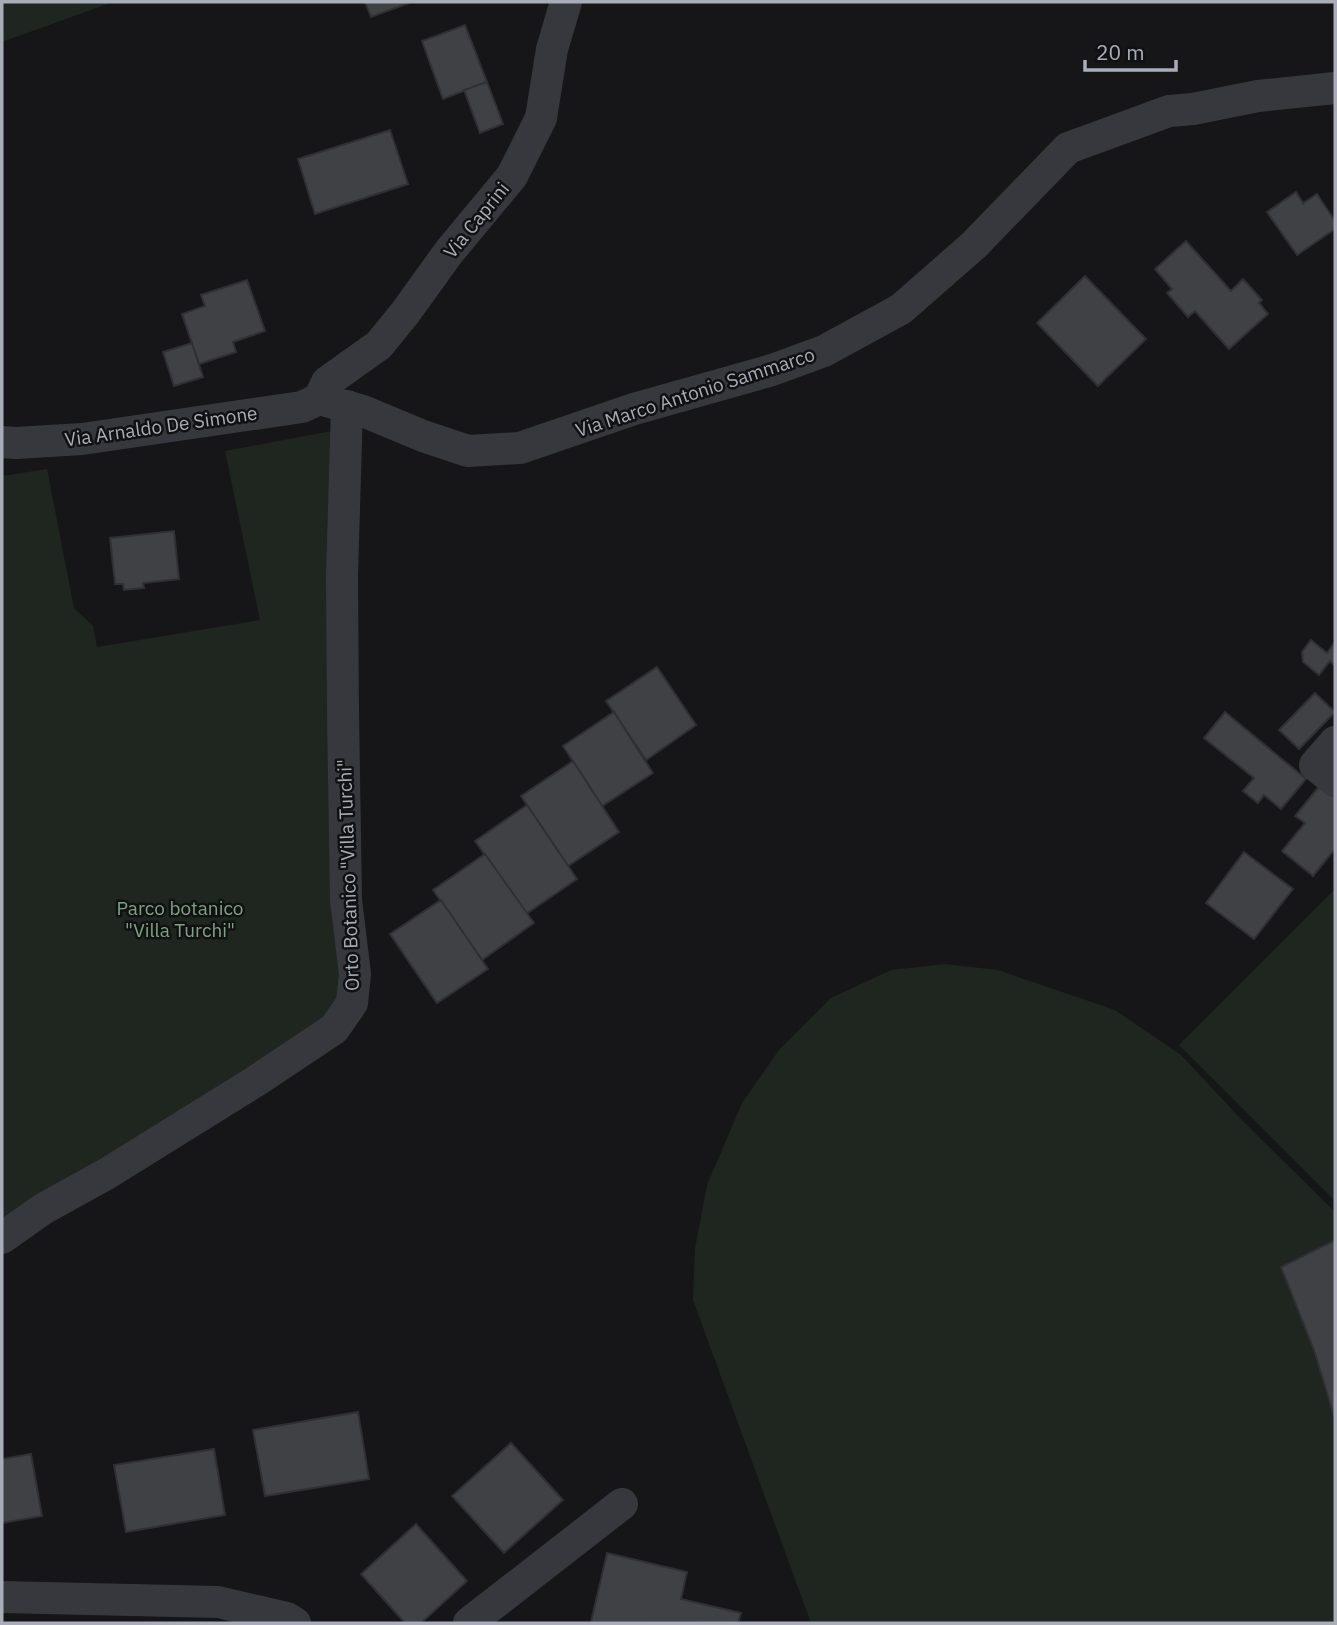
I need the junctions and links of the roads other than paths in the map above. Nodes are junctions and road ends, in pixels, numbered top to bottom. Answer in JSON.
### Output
{"nodes":[{"id":1,"x":566,"y":2,"type":"edge"},
{"id":2,"x":1335,"y":88,"type":"edge"},
{"id":3,"x":343,"y":405,"type":"junction"},
{"id":4,"x":2,"y":442,"type":"edge"},
{"id":5,"x":1335,"y":742,"type":"edge"},
{"id":6,"x":1335,"y":781,"type":"edge"},
{"id":7,"x":2,"y":1238,"type":"edge"},
{"id":8,"x":622,"y":1504,"type":"dead end"},
{"id":9,"x":2,"y":1597,"type":"edge"},
{"id":10,"x":295,"y":1623,"type":"edge"},
{"id":11,"x":469,"y":1623,"type":"edge"}],
"edges":[{"from":1,"to":3,"type":"street","name":"Via Caprini"},
{"from":2,"to":3,"type":"street","name":"Via Marco Antonio Sammarco"},
{"from":3,"to":4,"type":"street","name":"Via Arnaldo De Simone"},
{"from":3,"to":7,"type":"street","name":"Orto Botanico \"Villa Turchi\""},
{"from":5,"to":6,"type":"street"},
{"from":8,"to":11,"type":"street"},
{"from":9,"to":10,"type":"street"}]}
